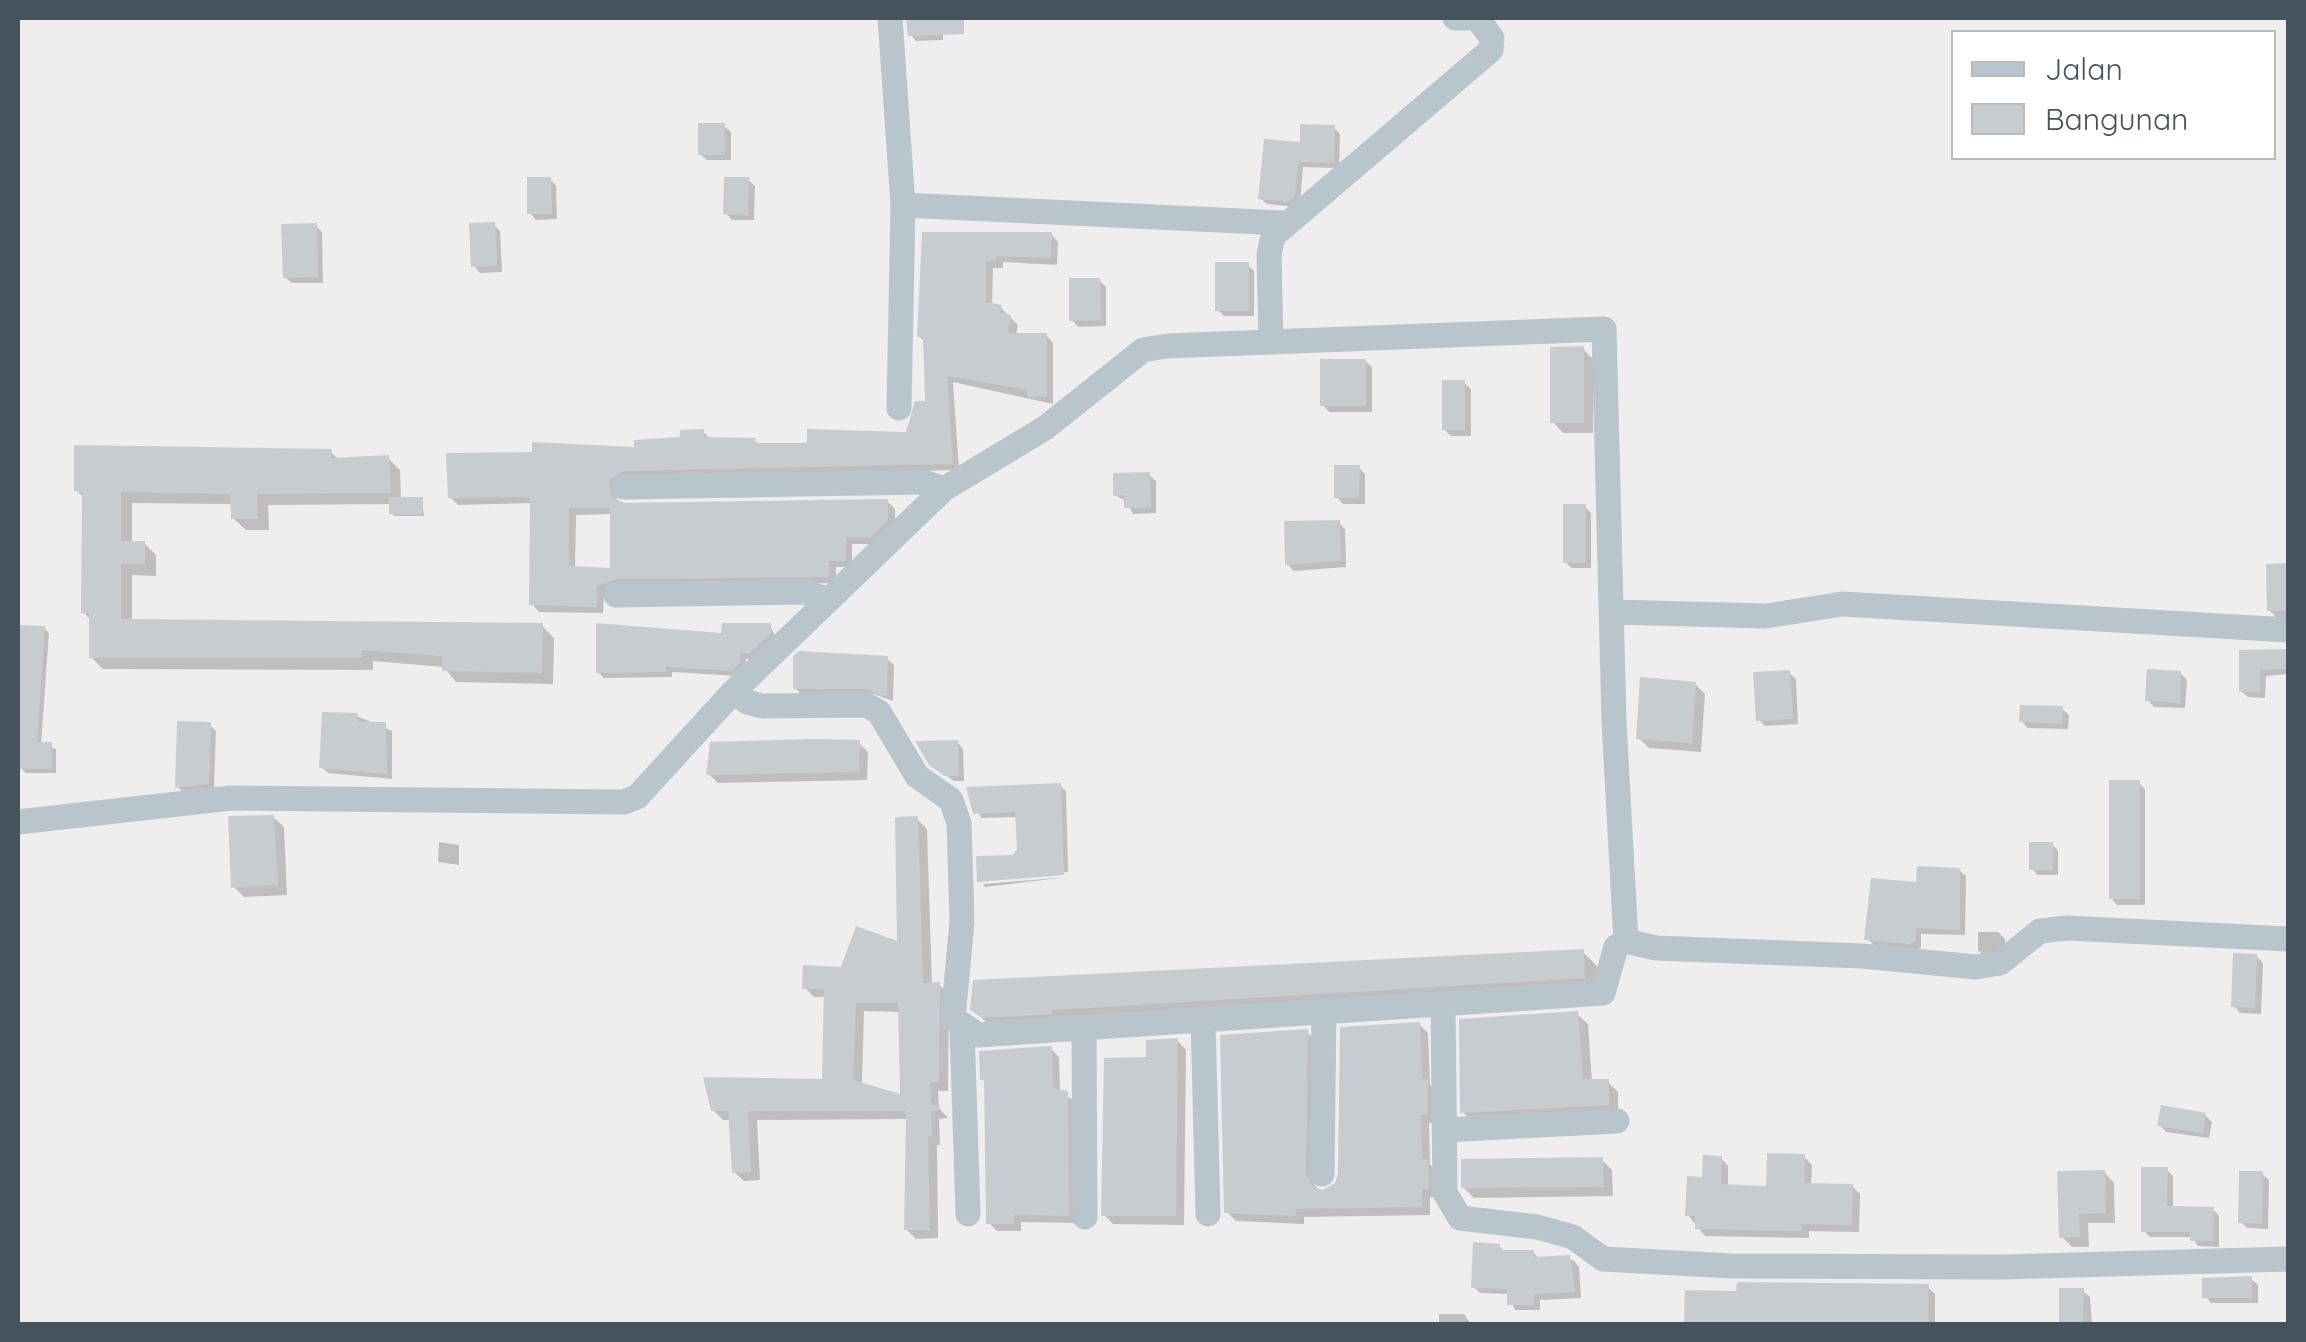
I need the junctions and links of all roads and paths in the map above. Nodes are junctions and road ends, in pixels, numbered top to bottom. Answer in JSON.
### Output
{"nodes":[{"id":1,"x":890,"y":18,"type":"edge"},
{"id":2,"x":1455,"y":18,"type":"edge"},
{"id":3,"x":903,"y":205,"type":"junction"},
{"id":4,"x":1282,"y":223,"type":"junction"},
{"id":5,"x":1272,"y":341,"type":"junction"},
{"id":6,"x":899,"y":408,"type":"dead end"},
{"id":7,"x":624,"y":487,"type":"dead end"},
{"id":8,"x":944,"y":490,"type":"junction"},
{"id":9,"x":616,"y":595,"type":"dead end"},
{"id":10,"x":827,"y":599,"type":"junction"},
{"id":11,"x":1612,"y":612,"type":"junction"},
{"id":12,"x":2288,"y":630,"type":"edge"},
{"id":13,"x":734,"y":691,"type":"junction"},
{"id":14,"x":18,"y":822,"type":"edge"},
{"id":15,"x":2288,"y":939,"type":"edge"},
{"id":16,"x":1626,"y":942,"type":"junction"},
{"id":17,"x":1443,"y":1004,"type":"junction"},
{"id":18,"x":1324,"y":1010,"type":"junction"},
{"id":19,"x":1202,"y":1020,"type":"junction"},
{"id":20,"x":962,"y":1028,"type":"junction"},
{"id":21,"x":1084,"y":1029,"type":"junction"},
{"id":22,"x":1617,"y":1122,"type":"dead end"},
{"id":23,"x":1444,"y":1130,"type":"junction"},
{"id":24,"x":1322,"y":1174,"type":"dead end"},
{"id":25,"x":968,"y":1214,"type":"dead end"},
{"id":26,"x":1208,"y":1214,"type":"dead end"},
{"id":27,"x":1085,"y":1216,"type":"dead end"},
{"id":28,"x":2288,"y":1259,"type":"edge"}],
"edges":[{"from":1,"to":3,"type":"street"},
{"from":2,"to":4,"type":"street"},
{"from":3,"to":4,"type":"street"},
{"from":3,"to":6,"type":"street"},
{"from":4,"to":5,"type":"street"},
{"from":5,"to":8,"type":"street"},
{"from":5,"to":11,"type":"street"},
{"from":7,"to":8,"type":"street"},
{"from":8,"to":10,"type":"street"},
{"from":9,"to":10,"type":"street"},
{"from":10,"to":13,"type":"street"},
{"from":11,"to":12,"type":"street"},
{"from":11,"to":16,"type":"street"},
{"from":13,"to":14,"type":"street"},
{"from":13,"to":20,"type":"street"},
{"from":15,"to":16,"type":"street"},
{"from":16,"to":17,"type":"street"},
{"from":17,"to":18,"type":"street"},
{"from":17,"to":23,"type":"street"},
{"from":18,"to":19,"type":"street"},
{"from":18,"to":24,"type":"street"},
{"from":19,"to":21,"type":"street"},
{"from":19,"to":26,"type":"street"},
{"from":20,"to":21,"type":"street"},
{"from":20,"to":25,"type":"street"},
{"from":21,"to":27,"type":"street"},
{"from":22,"to":23,"type":"street"},
{"from":23,"to":28,"type":"street"}]}
